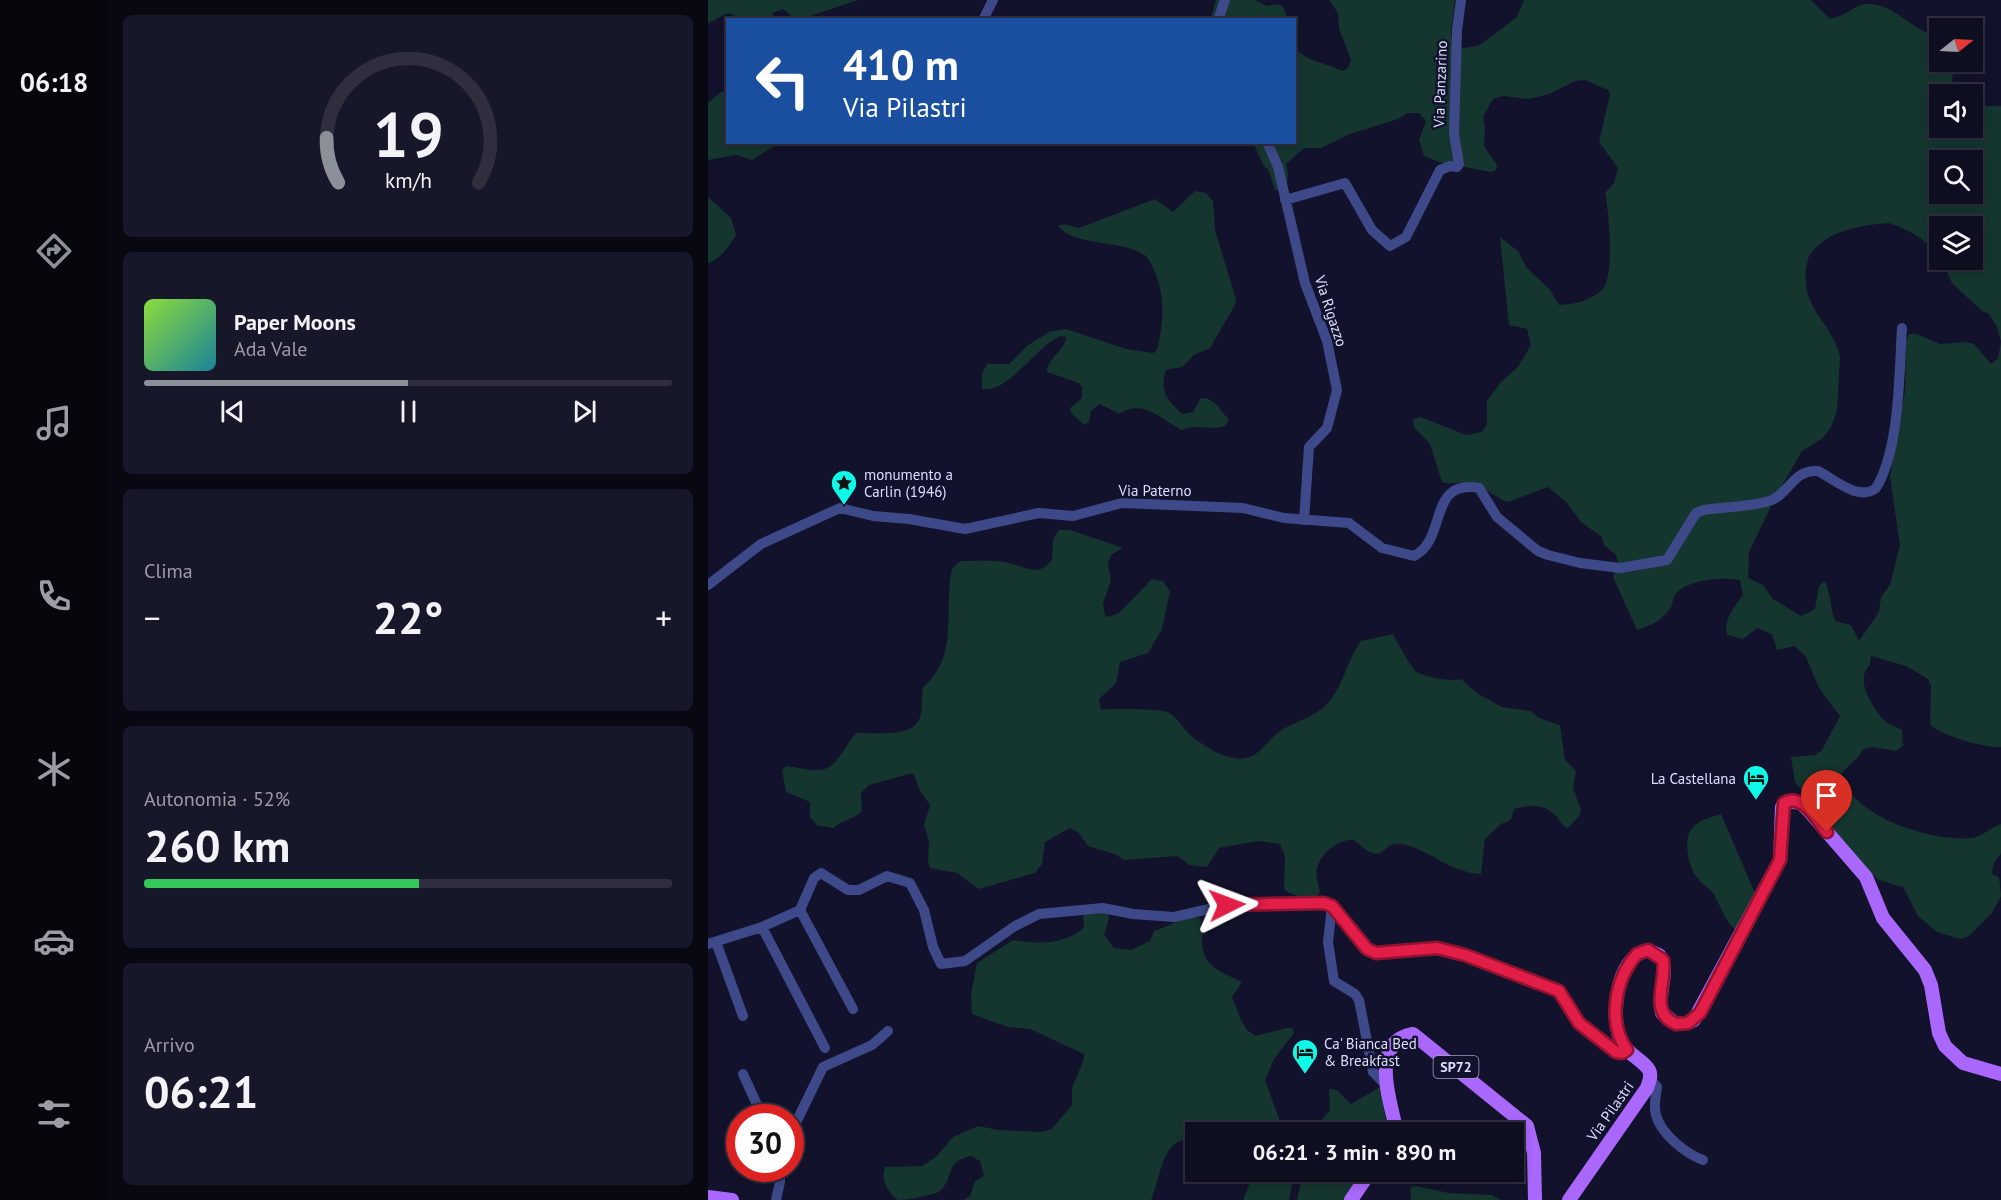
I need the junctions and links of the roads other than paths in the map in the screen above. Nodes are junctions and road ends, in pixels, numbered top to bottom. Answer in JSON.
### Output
{"nodes":[{"id":1,"x":993,"y":0,"type":"edge"},
{"id":2,"x":1226,"y":0,"type":"edge"},
{"id":3,"x":1461,"y":0,"type":"edge"},
{"id":4,"x":984,"y":18,"type":"edge"},
{"id":5,"x":1219,"y":18,"type":"edge"},
{"id":6,"x":1269,"y":144,"type":"edge"},
{"id":7,"x":1285,"y":200,"type":"junction"},
{"id":8,"x":1902,"y":328,"type":"dead end"},
{"id":9,"x":1304,"y":519,"type":"junction"},
{"id":10,"x":708,"y":585,"type":"edge"},
{"id":11,"x":1332,"y":906,"type":"junction"},
{"id":12,"x":800,"y":910,"type":"junction"},
{"id":13,"x":762,"y":927,"type":"junction"},
{"id":14,"x":712,"y":943,"type":"edge"},
{"id":15,"x":853,"y":1009,"type":"dead end"},
{"id":16,"x":743,"y":1016,"type":"dead end"},
{"id":17,"x":888,"y":1030,"type":"dead end"},
{"id":18,"x":825,"y":1048,"type":"dead end"},
{"id":19,"x":1627,"y":1050,"type":"junction"},
{"id":20,"x":742,"y":1074,"type":"dead end"},
{"id":21,"x":2001,"y":1074,"type":"edge"},
{"id":22,"x":1650,"y":1079,"type":"junction"},
{"id":23,"x":1386,"y":1085,"type":"junction"},
{"id":24,"x":756,"y":1104,"type":"edge"},
{"id":25,"x":804,"y":1106,"type":"edge"},
{"id":26,"x":1394,"y":1122,"type":"edge"},
{"id":27,"x":1703,"y":1160,"type":"dead end"},
{"id":28,"x":780,"y":1182,"type":"edge"},
{"id":29,"x":1363,"y":1182,"type":"edge"},
{"id":30,"x":708,"y":1197,"type":"edge"},
{"id":31,"x":732,"y":1200,"type":"edge"},
{"id":32,"x":776,"y":1200,"type":"edge"},
{"id":33,"x":1351,"y":1200,"type":"edge"},
{"id":34,"x":1535,"y":1200,"type":"edge"},
{"id":35,"x":1569,"y":1200,"type":"edge"}],
"edges":[{"from":1,"to":4,"type":"street"},
{"from":2,"to":5,"type":"street"},
{"from":3,"to":7,"type":"street","name":"Via Panzarino"},
{"from":6,"to":7,"type":"street","name":"Via Rigazzo"},
{"from":7,"to":9,"type":"street","name":"Via Rigazzo"},
{"from":8,"to":9,"type":"street","name":"Via Paterno"},
{"from":9,"to":10,"type":"street","name":"Via Paterno"},
{"from":11,"to":12,"type":"street"},
{"from":11,"to":19,"type":"street"},
{"from":11,"to":23,"type":"street"},
{"from":12,"to":13,"type":"street"},
{"from":12,"to":15,"type":"street"},
{"from":13,"to":14,"type":"street"},
{"from":13,"to":18,"type":"street"},
{"from":14,"to":16,"type":"street"},
{"from":17,"to":25,"type":"street"},
{"from":19,"to":21,"type":"main road","name":"Via Pilastri"},
{"from":19,"to":22,"type":"main road","name":"Via Pilastri"},
{"from":20,"to":24,"type":"street"},
{"from":22,"to":27,"type":"street"},
{"from":22,"to":35,"type":"main road","name":"Via Pilastri"},
{"from":23,"to":26,"type":"main road","number":"SP72"},
{"from":23,"to":34,"type":"main road","number":"SP72"},
{"from":28,"to":32,"type":"street"},
{"from":29,"to":33,"type":"main road"},
{"from":30,"to":31,"type":"main road"}]}
